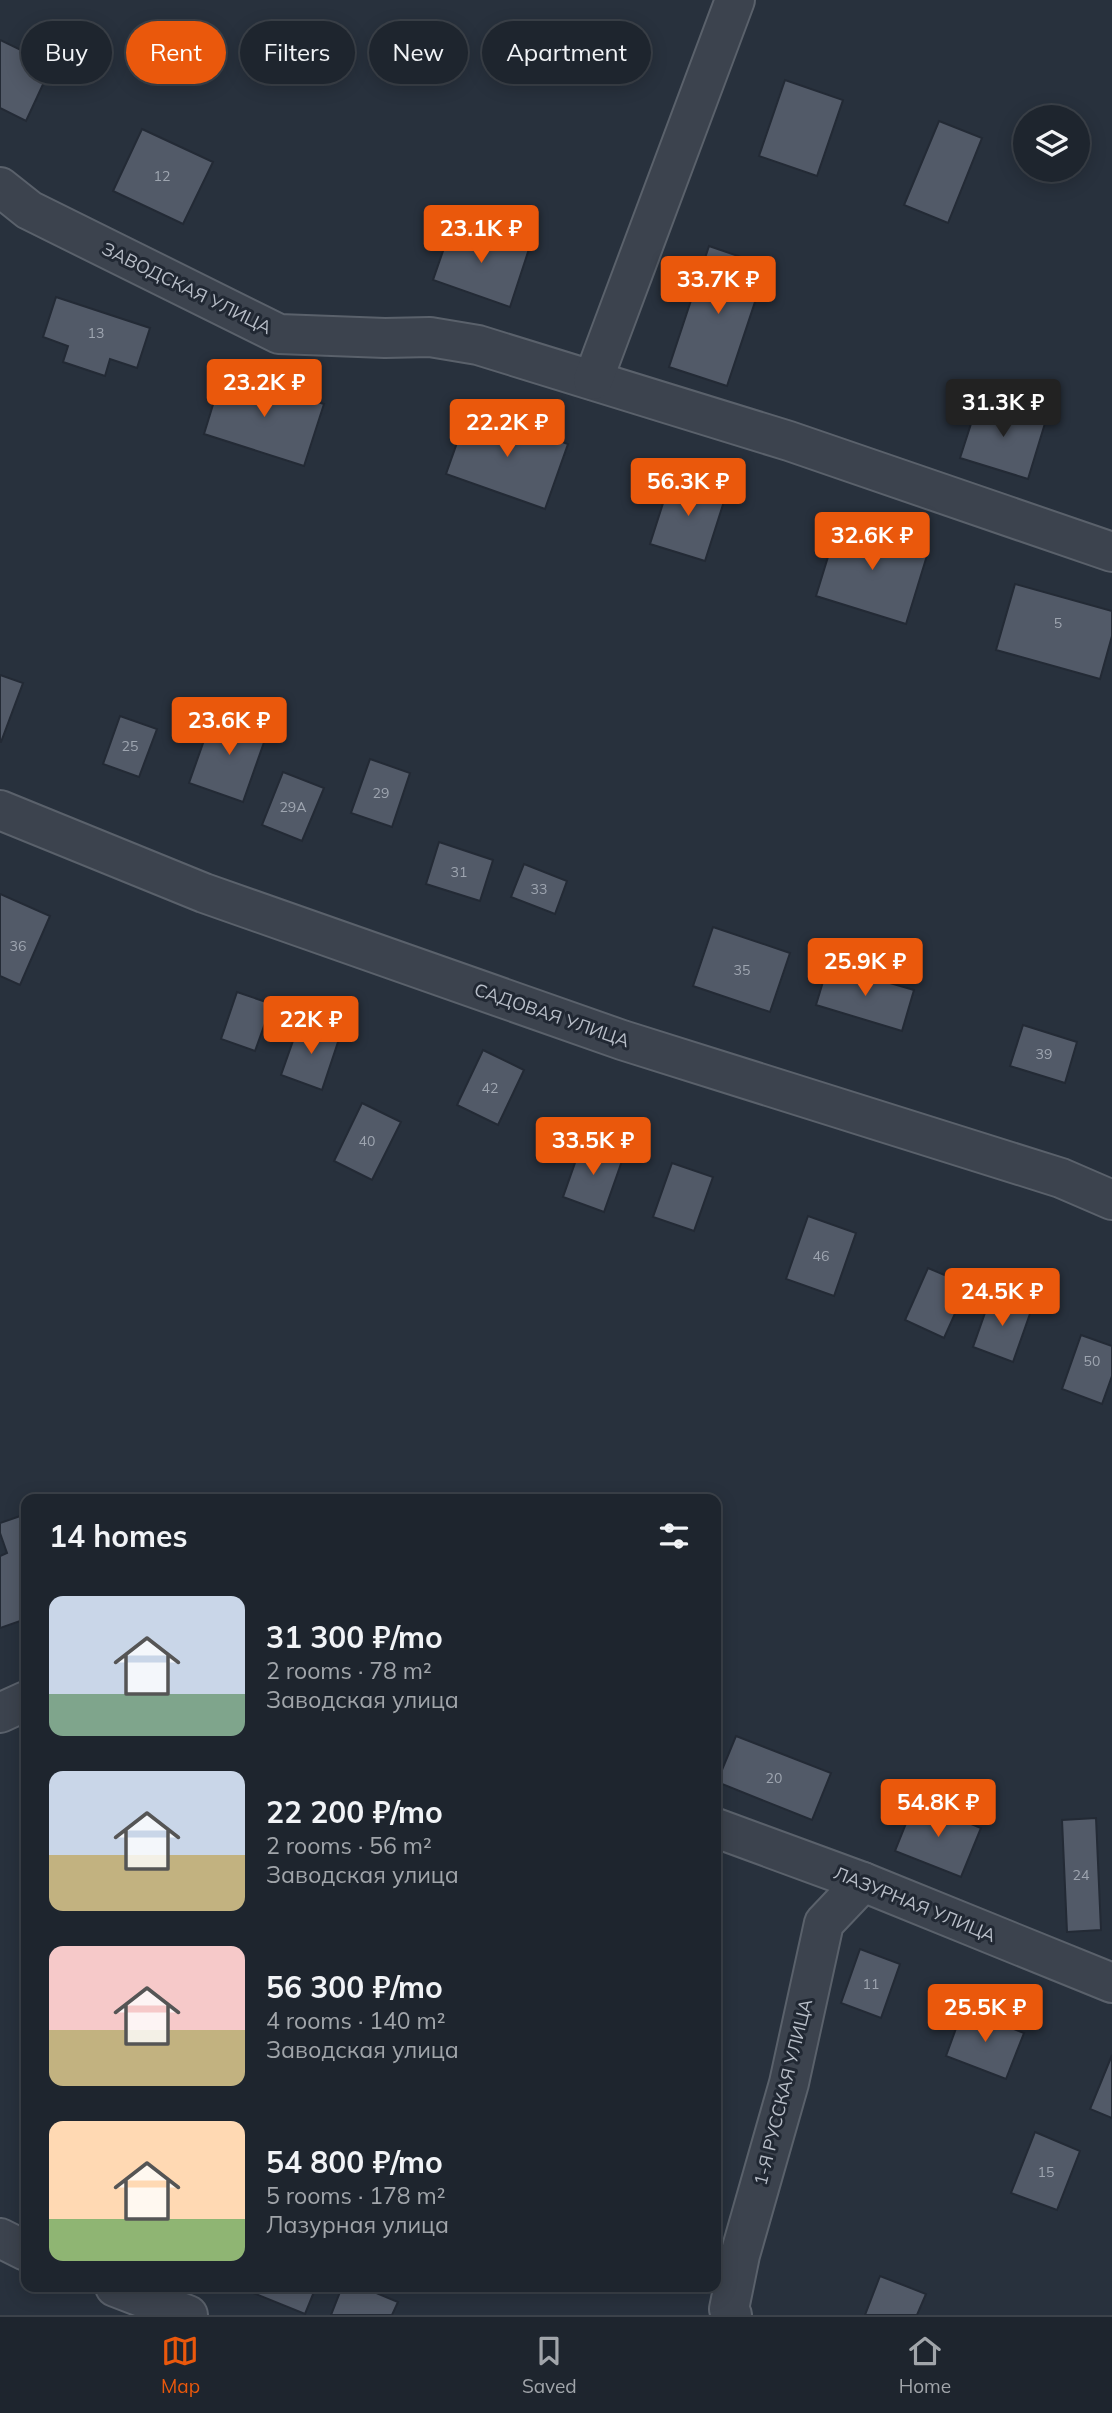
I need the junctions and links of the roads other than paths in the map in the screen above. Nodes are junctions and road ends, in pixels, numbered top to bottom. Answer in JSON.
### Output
{"nodes":[{"id":1,"x":735,"y":0,"type":"edge"},
{"id":2,"x":0,"y":187,"type":"edge"},
{"id":3,"x":593,"y":380,"type":"junction"},
{"id":4,"x":1112,"y":552,"type":"edge"},
{"id":5,"x":0,"y":810,"type":"edge"},
{"id":6,"x":1112,"y":1200,"type":"edge"},
{"id":7,"x":21,"y":1703,"type":"edge"},
{"id":8,"x":0,"y":1713,"type":"edge"},
{"id":9,"x":721,"y":1830,"type":"edge"},
{"id":10,"x":863,"y":1882,"type":"junction"},
{"id":11,"x":1112,"y":1983,"type":"edge"},
{"id":12,"x":0,"y":2238,"type":"edge"},
{"id":13,"x":21,"y":2248,"type":"edge"},
{"id":14,"x":128,"y":2292,"type":"edge"},
{"id":15,"x":188,"y":2315,"type":"edge"},
{"id":16,"x":732,"y":2315,"type":"edge"}],
"edges":[{"from":1,"to":3,"type":"street"},
{"from":2,"to":3,"type":"street","name":"ЗАВОДСКАЯ УЛИЦА"},
{"from":3,"to":4,"type":"street","name":"ЗАВОДСКАЯ УЛИЦА"},
{"from":5,"to":6,"type":"street","name":"САДОВАЯ УЛИЦА"},
{"from":7,"to":8,"type":"street"},
{"from":9,"to":10,"type":"street","name":"ЛАЗУРНАЯ УЛИЦА"},
{"from":10,"to":11,"type":"street","name":"ЛАЗУРНАЯ УЛИЦА"},
{"from":10,"to":16,"type":"street","name":"1-Я РУССКАЯ УЛИЦА"},
{"from":12,"to":13,"type":"street"},
{"from":14,"to":15,"type":"street"}]}
